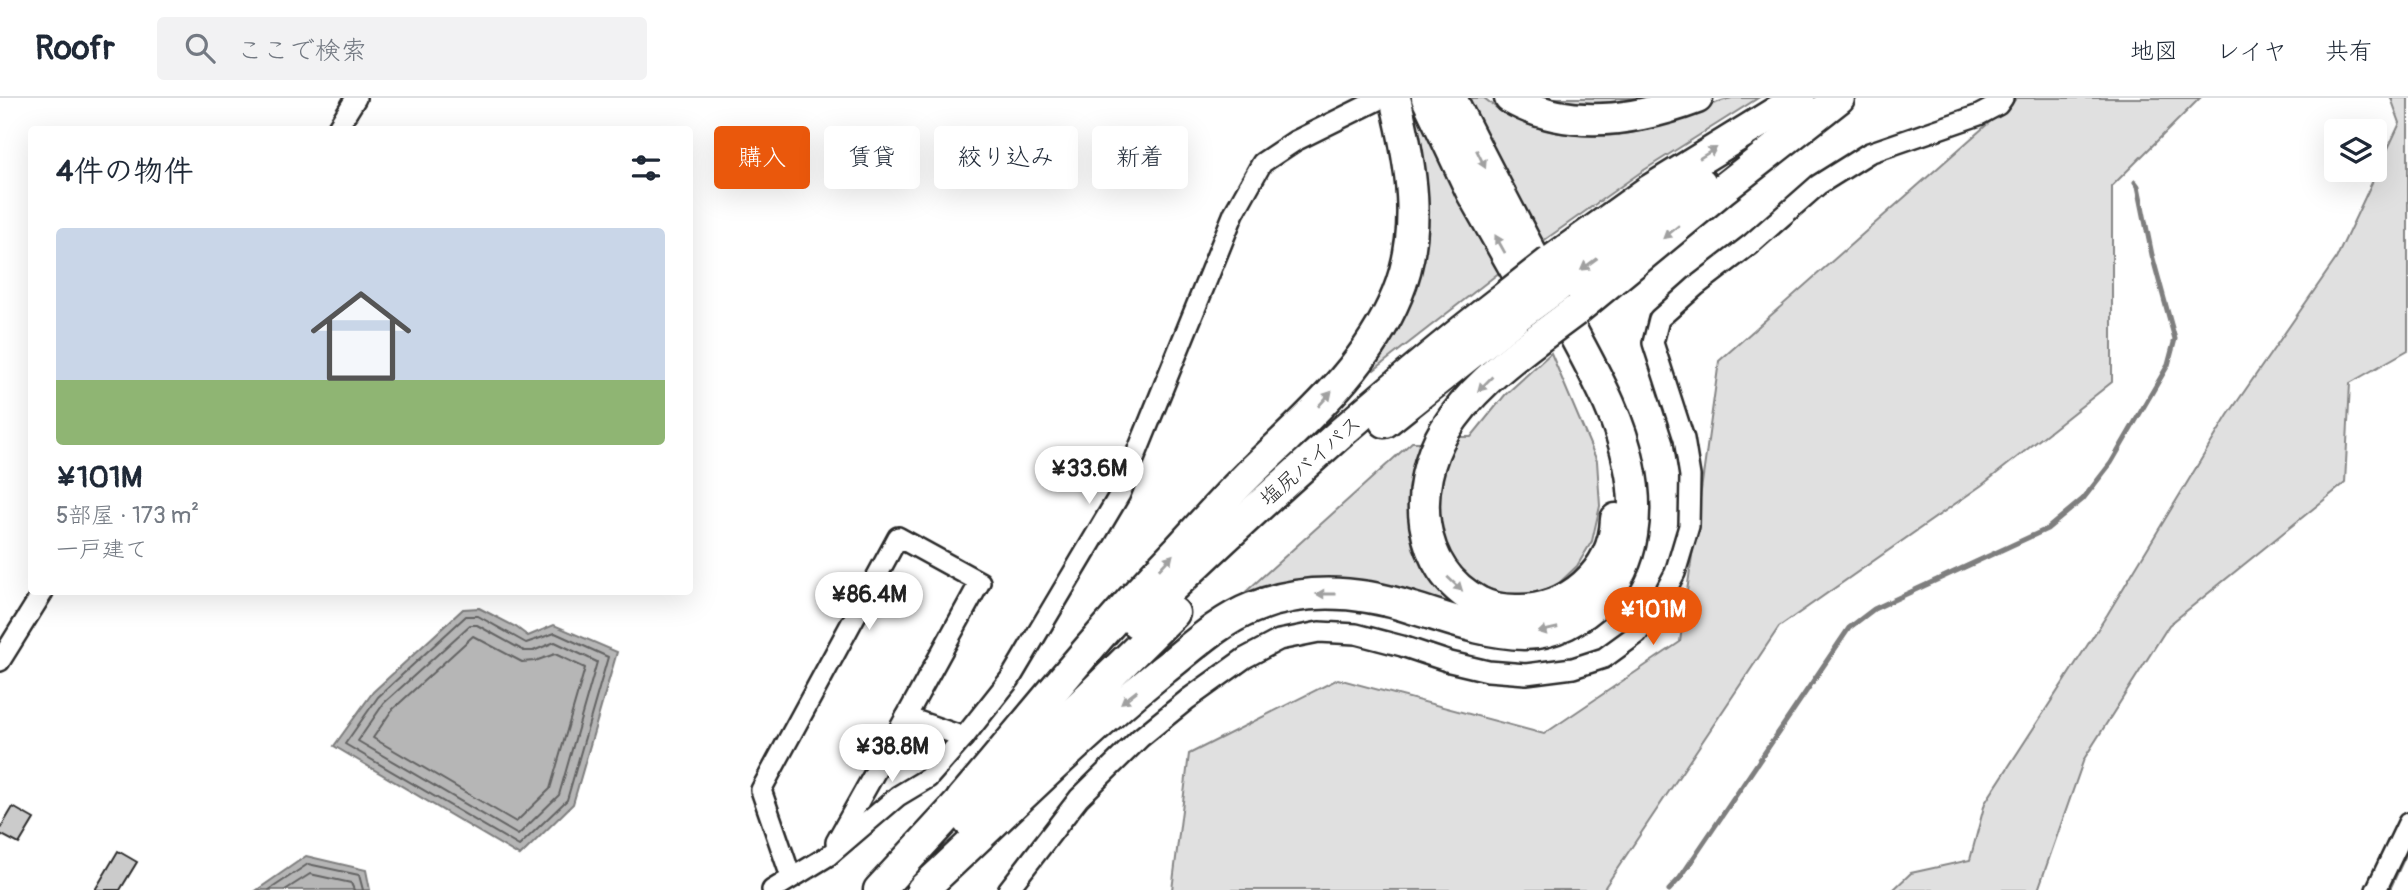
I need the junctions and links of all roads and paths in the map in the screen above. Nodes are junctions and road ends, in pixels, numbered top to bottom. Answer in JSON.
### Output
{"nodes":[{"id":1,"x":356,"y":98,"type":"edge"},
{"id":2,"x":1382,"y":98,"type":"edge"},
{"id":3,"x":1395,"y":98,"type":"edge"},
{"id":4,"x":1427,"y":98,"type":"edge"},
{"id":5,"x":1451,"y":98,"type":"edge"},
{"id":6,"x":1510,"y":98,"type":"edge"},
{"id":7,"x":1697,"y":98,"type":"edge"},
{"id":8,"x":1799,"y":98,"type":"edge"},
{"id":9,"x":1825,"y":98,"type":"edge"},
{"id":10,"x":1839,"y":98,"type":"edge"},
{"id":11,"x":2003,"y":98,"type":"edge"},
{"id":12,"x":1344,"y":108,"type":"edge"},
{"id":13,"x":338,"y":126,"type":"edge"},
{"id":14,"x":1555,"y":273,"type":"junction"},
{"id":15,"x":1514,"y":305,"type":"junction"},
{"id":16,"x":41,"y":595,"type":"edge"},
{"id":17,"x":0,"y":661,"type":"edge"},
{"id":18,"x":906,"y":716,"type":"junction"},
{"id":19,"x":964,"y":737,"type":"junction"},
{"id":20,"x":962,"y":799,"type":"junction"},
{"id":21,"x":2408,"y":822,"type":"edge"},
{"id":22,"x":828,"y":856,"type":"junction"},
{"id":23,"x":791,"y":877,"type":"junction"},
{"id":24,"x":772,"y":890,"type":"edge"},
{"id":25,"x":879,"y":890,"type":"edge"},
{"id":26,"x":904,"y":890,"type":"edge"},
{"id":27,"x":922,"y":890,"type":"edge"},
{"id":28,"x":1008,"y":890,"type":"edge"},
{"id":29,"x":2376,"y":890,"type":"edge"}],
"edges":[{"from":1,"to":13,"type":"street"},
{"from":2,"to":12,"type":"street"},
{"from":20,"to":3,"type":"highway","one_way":true},
{"from":10,"to":4,"type":"highway","one_way":true,"bridge":true},
{"from":5,"to":27,"type":"highway","one_way":true},
{"from":6,"to":7,"type":"highway"},
{"from":14,"to":8,"type":"highway","name":"塩尻バイパス","one_way":true},
{"from":9,"to":14,"type":"highway","name":"塩尻バイパス","one_way":true},
{"from":11,"to":28,"type":"street"},
{"from":12,"to":19,"type":"street"},
{"from":14,"to":15,"type":"highway","name":"塩尻バイパス","bridge":true},
{"from":15,"to":20,"type":"highway","name":"塩尻バイパス"},
{"from":15,"to":26,"type":"highway","name":"塩尻バイパス"},
{"from":16,"to":17,"type":"street"},
{"from":18,"to":19,"type":"street"},
{"from":18,"to":22,"type":"street"},
{"from":18,"to":23,"type":"street"},
{"from":19,"to":22,"type":"street"},
{"from":20,"to":25,"type":"highway","name":"塩尻バイパス"},
{"from":21,"to":29,"type":"street"},
{"from":22,"to":23,"type":"street"},
{"from":23,"to":24,"type":"street"}]}
